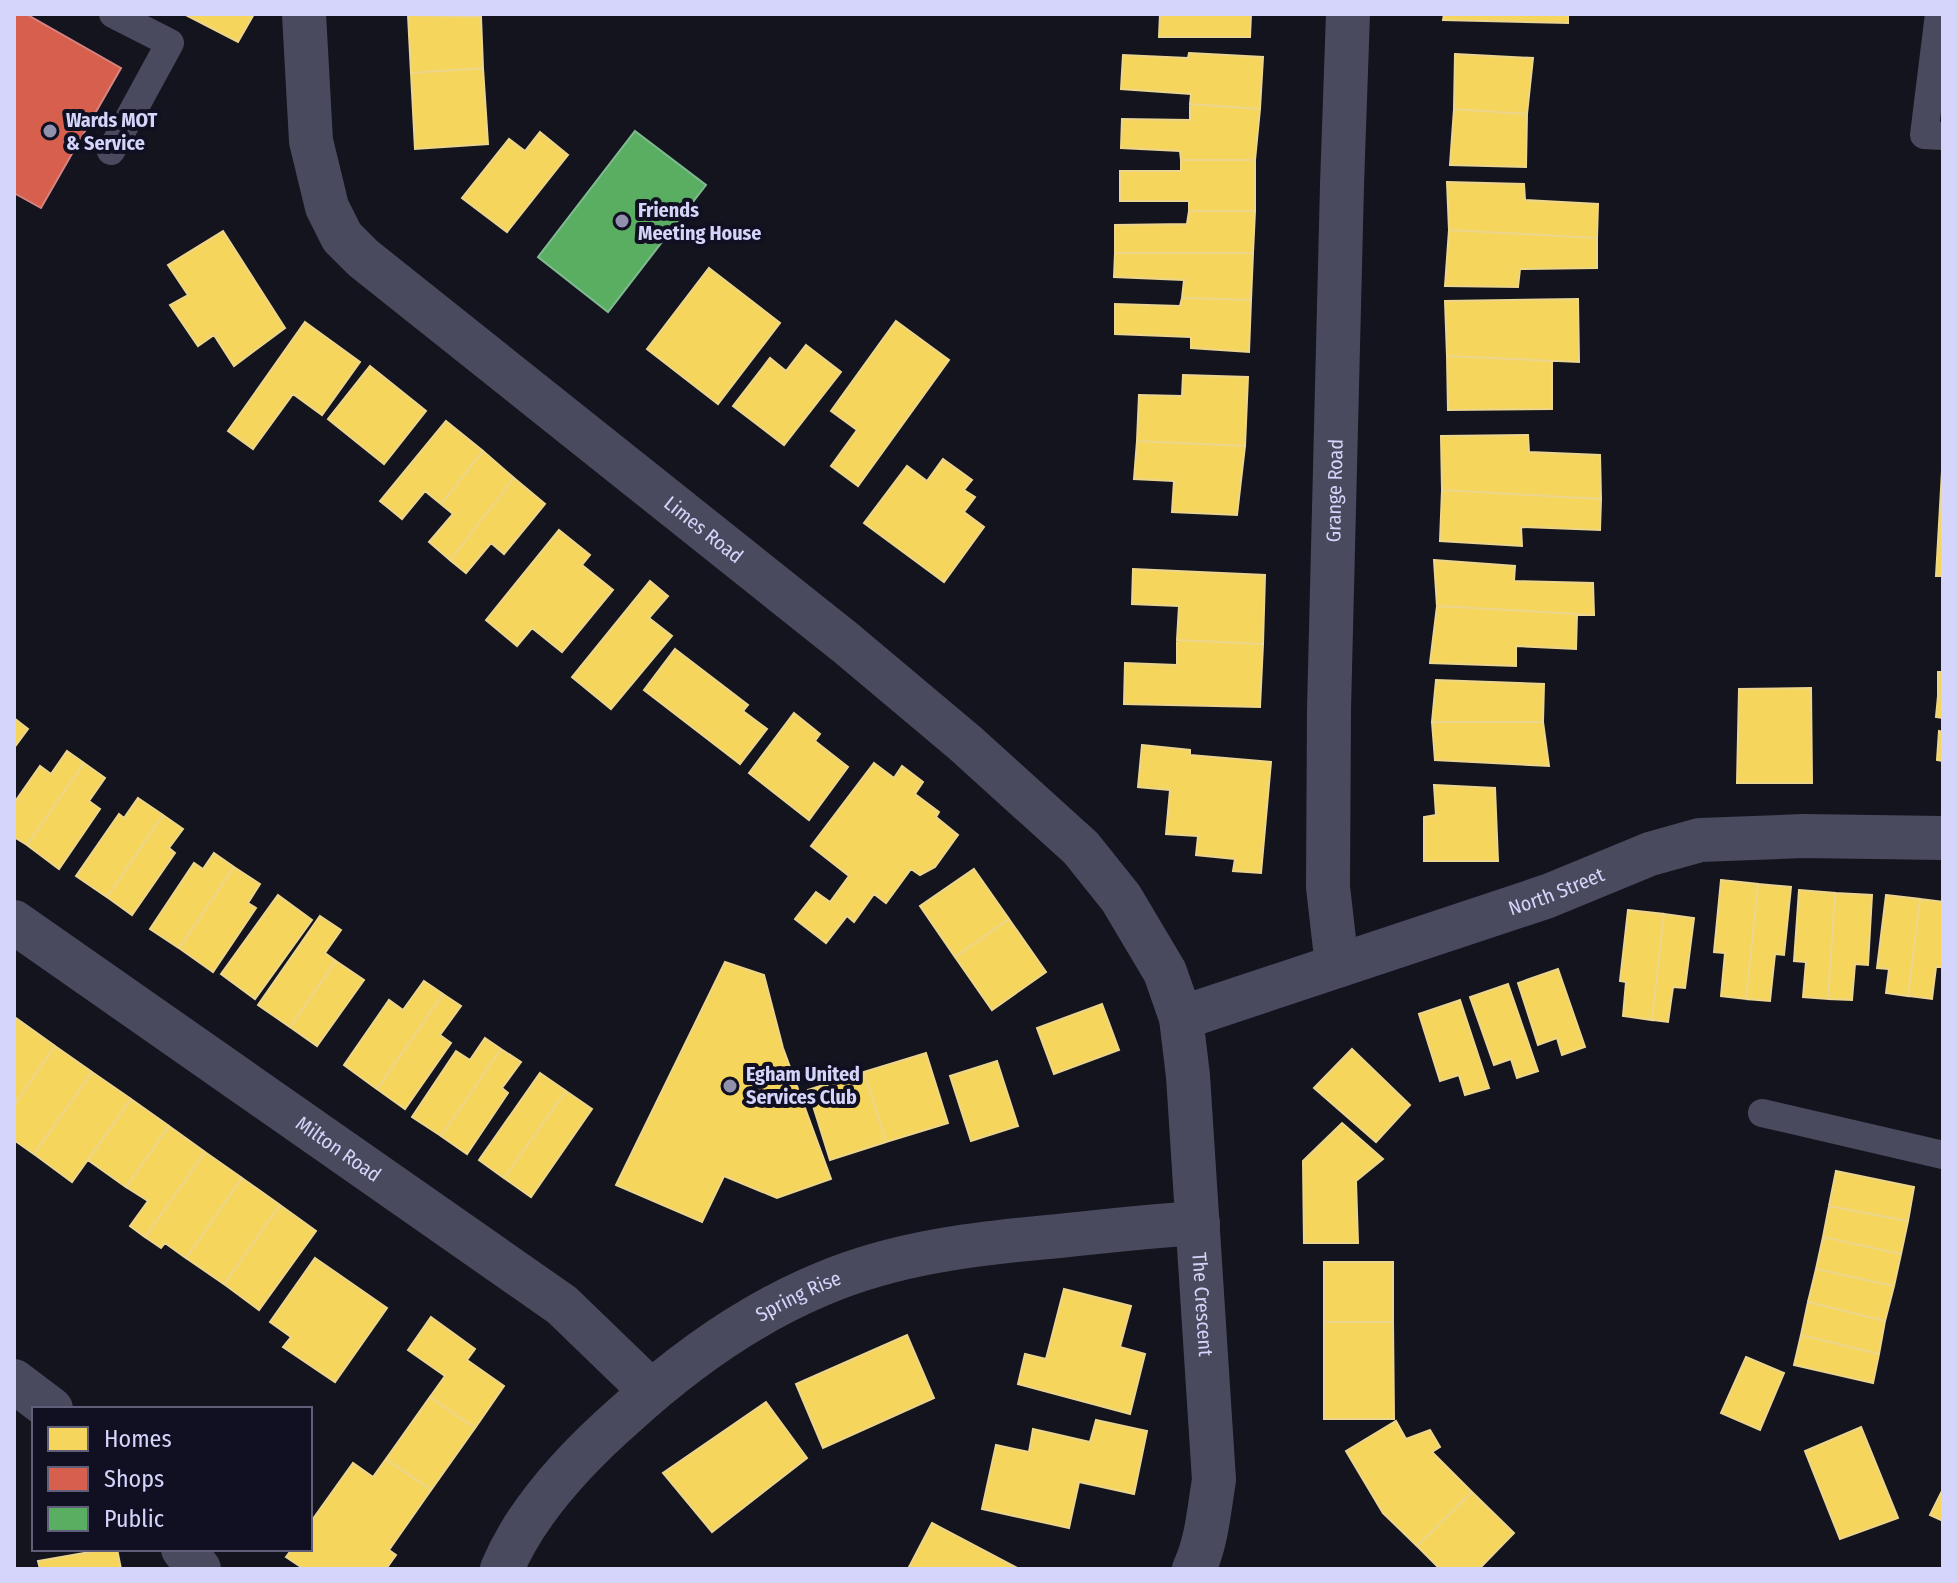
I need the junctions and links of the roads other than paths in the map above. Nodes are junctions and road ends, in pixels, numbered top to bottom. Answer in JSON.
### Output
{"nodes":[{"id":1,"x":113,"y":14,"type":"edge"},
{"id":2,"x":304,"y":14,"type":"edge"},
{"id":3,"x":1348,"y":14,"type":"edge"},
{"id":4,"x":1939,"y":14,"type":"edge"},
{"id":5,"x":1943,"y":136,"type":"edge"},
{"id":6,"x":111,"y":151,"type":"dead end"},
{"id":7,"x":1943,"y":838,"type":"edge"},
{"id":8,"x":14,"y":922,"type":"edge"},
{"id":9,"x":1337,"y":966,"type":"junction"},
{"id":10,"x":1181,"y":1018,"type":"junction"},
{"id":11,"x":1762,"y":1113,"type":"dead end"},
{"id":12,"x":1943,"y":1155,"type":"edge"},
{"id":13,"x":1198,"y":1223,"type":"junction"},
{"id":14,"x":14,"y":1381,"type":"edge"},
{"id":15,"x":651,"y":1391,"type":"junction"},
{"id":16,"x":48,"y":1407,"type":"edge"},
{"id":17,"x":185,"y":1551,"type":"edge"},
{"id":18,"x":1207,"y":1566,"type":"edge"},
{"id":19,"x":199,"y":1569,"type":"edge"},
{"id":20,"x":502,"y":1569,"type":"edge"}],
"edges":[{"from":1,"to":6,"type":"lane"},
{"from":2,"to":10,"type":"street","name":"Limes Road"},
{"from":3,"to":9,"type":"street","name":"Grange Road"},
{"from":4,"to":5,"type":"lane"},
{"from":7,"to":9,"type":"street","name":"North Street"},
{"from":8,"to":15,"type":"street","name":"Milton Road"},
{"from":9,"to":10,"type":"street","name":"North Street"},
{"from":10,"to":13,"type":"street","name":"The Crescent"},
{"from":11,"to":12,"type":"lane"},
{"from":13,"to":15,"type":"street","name":"Spring Rise"},
{"from":13,"to":18,"type":"street","name":"The Crescent"},
{"from":14,"to":16,"type":"street"},
{"from":15,"to":20,"type":"street","name":"Spring Rise"},
{"from":17,"to":19,"type":"street"}]}
